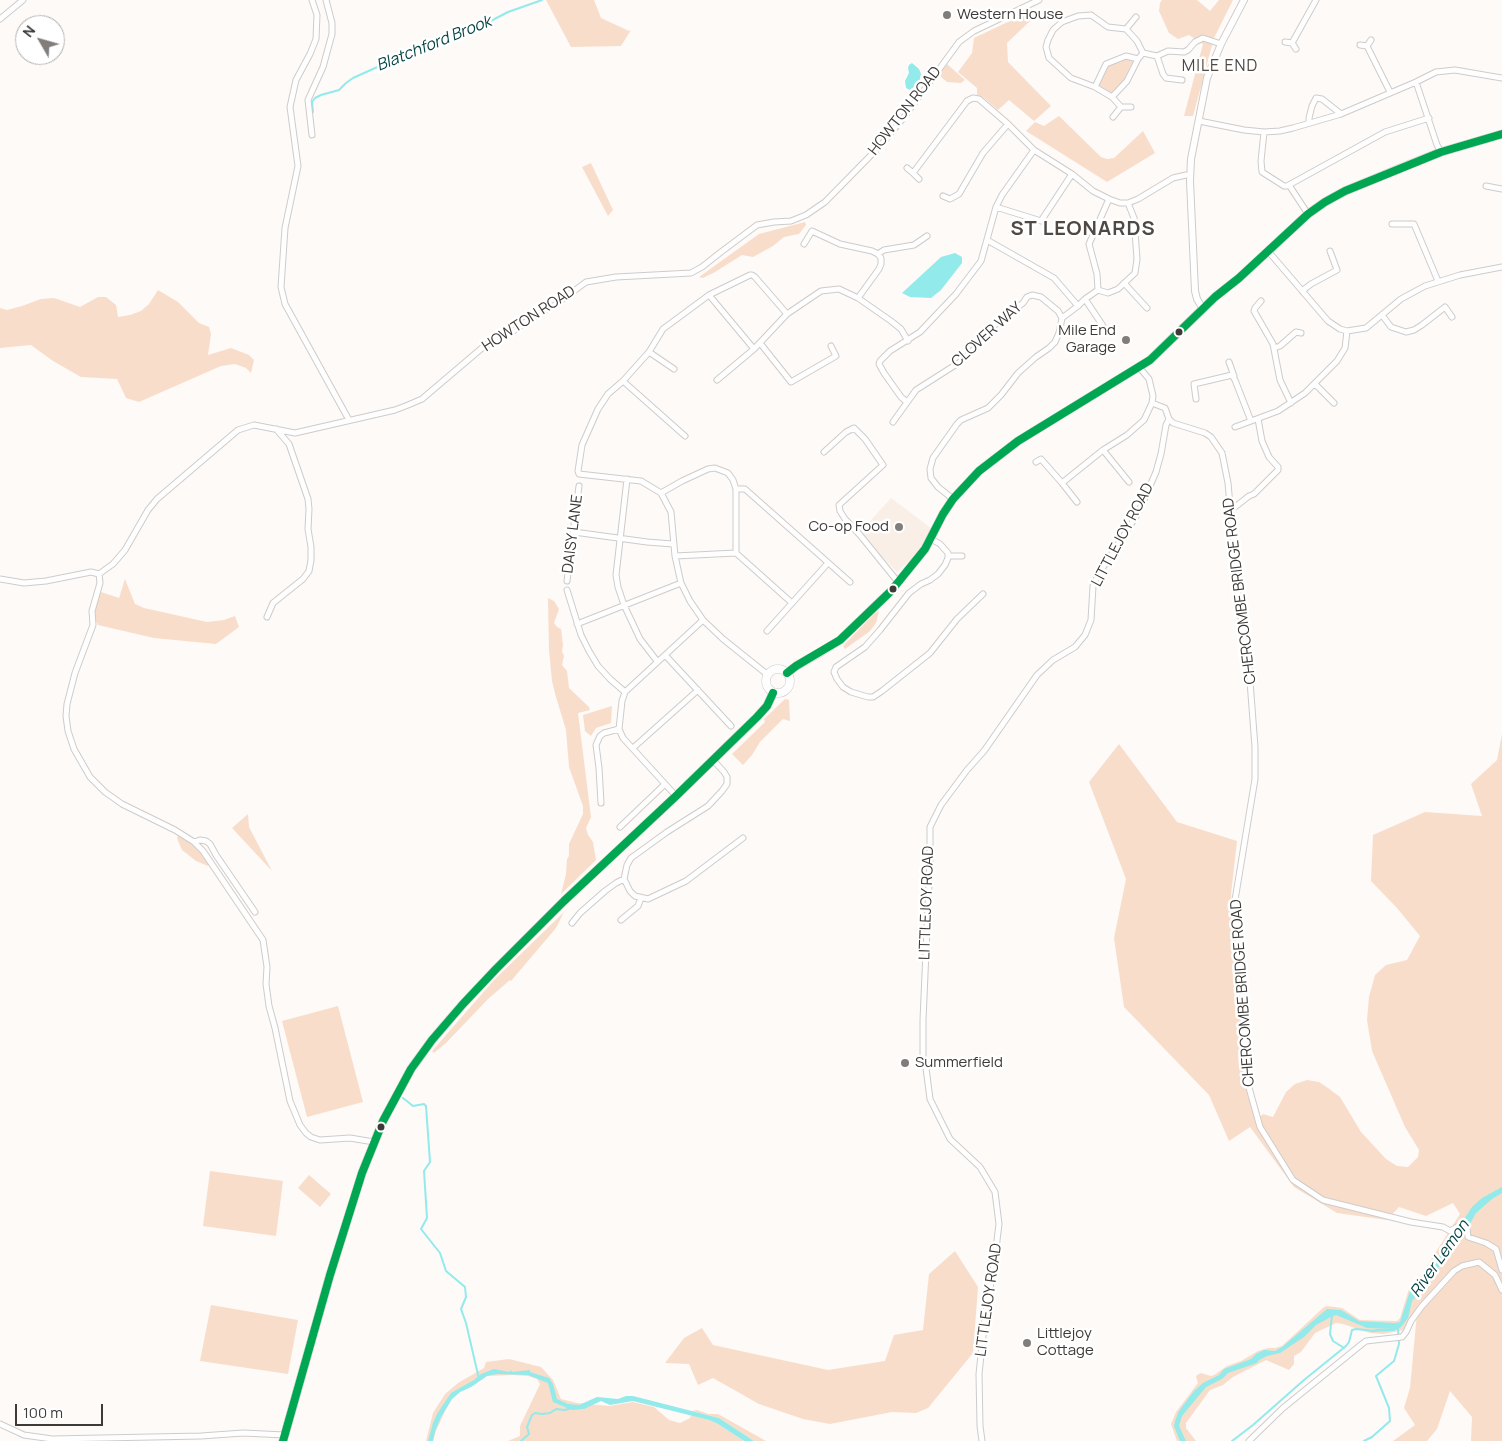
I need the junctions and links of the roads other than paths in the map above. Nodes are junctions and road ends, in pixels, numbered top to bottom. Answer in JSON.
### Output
{"nodes":[{"id":1,"x":23,"y":0,"type":"edge"},
{"id":2,"x":312,"y":0,"type":"edge"},
{"id":3,"x":326,"y":0,"type":"edge"},
{"id":4,"x":1039,"y":0,"type":"edge"},
{"id":5,"x":1244,"y":0,"type":"edge"},
{"id":6,"x":1316,"y":0,"type":"edge"},
{"id":7,"x":1136,"y":17,"type":"dead end"},
{"id":8,"x":0,"y":19,"type":"edge"},
{"id":9,"x":1126,"y":29,"type":"junction"},
{"id":10,"x":1371,"y":40,"type":"dead end"},
{"id":11,"x":1285,"y":42,"type":"dead end"},
{"id":12,"x":1292,"y":43,"type":"junction"},
{"id":13,"x":1221,"y":44,"type":"junction"},
{"id":14,"x":1360,"y":45,"type":"dead end"},
{"id":15,"x":1367,"y":46,"type":"junction"},
{"id":16,"x":1296,"y":49,"type":"dead end"},
{"id":17,"x":1143,"y":53,"type":"junction"},
{"id":18,"x":1157,"y":56,"type":"junction"},
{"id":19,"x":1138,"y":59,"type":"junction"},
{"id":20,"x":1502,"y":78,"type":"edge"},
{"id":21,"x":1182,"y":80,"type":"dead end"},
{"id":22,"x":1416,"y":82,"type":"junction"},
{"id":23,"x":1095,"y":88,"type":"junction"},
{"id":24,"x":1390,"y":92,"type":"junction"},
{"id":25,"x":1112,"y":96,"type":"junction"},
{"id":26,"x":1121,"y":107,"type":"junction"},
{"id":27,"x":1131,"y":107,"type":"dead end"},
{"id":28,"x":1340,"y":114,"type":"junction"},
{"id":29,"x":1113,"y":117,"type":"dead end"},
{"id":30,"x":1428,"y":118,"type":"junction"},
{"id":31,"x":1199,"y":121,"type":"junction"},
{"id":32,"x":1309,"y":123,"type":"junction"},
{"id":33,"x":1008,"y":124,"type":"junction"},
{"id":34,"x":1264,"y":132,"type":"junction"},
{"id":35,"x":1502,"y":134,"type":"edge"},
{"id":36,"x":312,"y":135,"type":"dead end"},
{"id":37,"x":1034,"y":150,"type":"junction"},
{"id":38,"x":1441,"y":152,"type":"junction"},
{"id":39,"x":907,"y":168,"type":"dead end"},
{"id":40,"x":913,"y":172,"type":"junction"},
{"id":41,"x":1072,"y":174,"type":"junction"},
{"id":42,"x":1186,"y":175,"type":"dead end"},
{"id":43,"x":919,"y":179,"type":"dead end"},
{"id":44,"x":1289,"y":185,"type":"junction"},
{"id":45,"x":1486,"y":186,"type":"dead end"},
{"id":46,"x":1502,"y":190,"type":"edge"},
{"id":47,"x":943,"y":196,"type":"dead end"},
{"id":48,"x":1109,"y":199,"type":"junction"},
{"id":49,"x":1128,"y":203,"type":"junction"},
{"id":50,"x":996,"y":207,"type":"junction"},
{"id":51,"x":1308,"y":214,"type":"junction"},
{"id":52,"x":1392,"y":224,"type":"dead end"},
{"id":53,"x":927,"y":236,"type":"dead end"},
{"id":54,"x":987,"y":240,"type":"junction"},
{"id":55,"x":804,"y":244,"type":"dead end"},
{"id":56,"x":1330,"y":251,"type":"dead end"},
{"id":57,"x":1268,"y":252,"type":"junction"},
{"id":58,"x":878,"y":254,"type":"junction"},
{"id":59,"x":1502,"y":267,"type":"edge"},
{"id":60,"x":1438,"y":281,"type":"junction"},
{"id":61,"x":1124,"y":283,"type":"junction"},
{"id":62,"x":1098,"y":290,"type":"junction"},
{"id":63,"x":1302,"y":291,"type":"junction"},
{"id":64,"x":710,"y":295,"type":"junction"},
{"id":65,"x":858,"y":298,"type":"junction"},
{"id":66,"x":1085,"y":299,"type":"junction"},
{"id":67,"x":1261,"y":301,"type":"dead end"},
{"id":68,"x":1078,"y":306,"type":"junction"},
{"id":69,"x":1147,"y":308,"type":"dead end"},
{"id":70,"x":1203,"y":309,"type":"junction"},
{"id":71,"x":787,"y":314,"type":"junction"},
{"id":72,"x":1382,"y":315,"type":"junction"},
{"id":73,"x":1452,"y":317,"type":"dead end"},
{"id":74,"x":1062,"y":318,"type":"junction"},
{"id":75,"x":1103,"y":326,"type":"dead end"},
{"id":76,"x":1347,"y":331,"type":"junction"},
{"id":77,"x":1301,"y":333,"type":"dead end"},
{"id":78,"x":908,"y":341,"type":"junction"},
{"id":79,"x":760,"y":343,"type":"junction"},
{"id":80,"x":831,"y":346,"type":"dead end"},
{"id":81,"x":1274,"y":348,"type":"junction"},
{"id":82,"x":754,"y":349,"type":"junction"},
{"id":83,"x":649,"y":352,"type":"junction"},
{"id":84,"x":1229,"y":362,"type":"dead end"},
{"id":85,"x":1139,"y":366,"type":"junction"},
{"id":86,"x":674,"y":369,"type":"dead end"},
{"id":87,"x":1234,"y":376,"type":"junction"},
{"id":88,"x":716,"y":380,"type":"dead end"},
{"id":89,"x":623,"y":381,"type":"junction"},
{"id":90,"x":1315,"y":384,"type":"junction"},
{"id":91,"x":1196,"y":399,"type":"dead end"},
{"id":92,"x":907,"y":402,"type":"junction"},
{"id":93,"x":1291,"y":403,"type":"junction"},
{"id":94,"x":1334,"y":403,"type":"dead end"},
{"id":95,"x":1152,"y":404,"type":"junction"},
{"id":96,"x":1169,"y":419,"type":"junction"},
{"id":97,"x":1258,"y":419,"type":"junction"},
{"id":98,"x":349,"y":420,"type":"junction"},
{"id":99,"x":1251,"y":421,"type":"junction"},
{"id":100,"x":892,"y":422,"type":"dead end"},
{"id":101,"x":1235,"y":427,"type":"dead end"},
{"id":102,"x":275,"y":429,"type":"junction"},
{"id":103,"x":295,"y":433,"type":"junction"},
{"id":104,"x":685,"y":436,"type":"dead end"},
{"id":105,"x":289,"y":444,"type":"junction"},
{"id":106,"x":1103,"y":450,"type":"junction"},
{"id":107,"x":824,"y":452,"type":"dead end"},
{"id":108,"x":1036,"y":462,"type":"dead end"},
{"id":109,"x":627,"y":479,"type":"junction"},
{"id":110,"x":1128,"y":482,"type":"dead end"},
{"id":111,"x":1062,"y":483,"type":"junction"},
{"id":112,"x":579,"y":486,"type":"dead end"},
{"id":113,"x":736,"y":490,"type":"junction"},
{"id":114,"x":661,"y":493,"type":"junction"},
{"id":115,"x":953,"y":499,"type":"junction"},
{"id":116,"x":1077,"y":502,"type":"dead end"},
{"id":117,"x":1235,"y":508,"type":"dead end"},
{"id":118,"x":574,"y":532,"type":"junction"},
{"id":119,"x":620,"y":538,"type":"junction"},
{"id":120,"x":931,"y":539,"type":"junction"},
{"id":121,"x":673,"y":544,"type":"junction"},
{"id":122,"x":736,"y":553,"type":"junction"},
{"id":123,"x":675,"y":556,"type":"junction"},
{"id":124,"x":948,"y":556,"type":"junction"},
{"id":125,"x":962,"y":556,"type":"dead end"},
{"id":126,"x":828,"y":563,"type":"junction"},
{"id":127,"x":99,"y":574,"type":"junction"},
{"id":128,"x":0,"y":579,"type":"edge"},
{"id":129,"x":567,"y":581,"type":"dead end"},
{"id":130,"x":850,"y":582,"type":"dead end"},
{"id":131,"x":898,"y":582,"type":"junction"},
{"id":132,"x":681,"y":584,"type":"junction"},
{"id":133,"x":567,"y":590,"type":"dead end"},
{"id":134,"x":983,"y":594,"type":"dead end"},
{"id":135,"x":792,"y":603,"type":"junction"},
{"id":136,"x":624,"y":606,"type":"junction"},
{"id":137,"x":267,"y":617,"type":"dead end"},
{"id":138,"x":703,"y":620,"type":"junction"},
{"id":139,"x":577,"y":624,"type":"junction"},
{"id":140,"x":767,"y":631,"type":"dead end"},
{"id":141,"x":664,"y":655,"type":"junction"},
{"id":142,"x":657,"y":662,"type":"junction"},
{"id":143,"x":787,"y":673,"type":"junction"},
{"id":144,"x":768,"y":675,"type":"junction"},
{"id":145,"x":698,"y":690,"type":"junction"},
{"id":146,"x":625,"y":692,"type":"junction"},
{"id":147,"x":773,"y":692,"type":"junction"},
{"id":148,"x":731,"y":726,"type":"dead end"},
{"id":149,"x":619,"y":729,"type":"junction"},
{"id":150,"x":632,"y":748,"type":"junction"},
{"id":151,"x":713,"y":760,"type":"junction"},
{"id":152,"x":664,"y":785,"type":"junction"},
{"id":153,"x":676,"y":796,"type":"junction"},
{"id":154,"x":602,"y":803,"type":"dead end"},
{"id":155,"x":620,"y":827,"type":"dead end"},
{"id":156,"x":743,"y":838,"type":"dead end"},
{"id":157,"x":194,"y":842,"type":"junction"},
{"id":158,"x":624,"y":879,"type":"junction"},
{"id":159,"x":641,"y":898,"type":"junction"},
{"id":160,"x":255,"y":912,"type":"dead end"},
{"id":161,"x":621,"y":920,"type":"dead end"},
{"id":162,"x":572,"y":923,"type":"dead end"},
{"id":163,"x":374,"y":1142,"type":"junction"},
{"id":164,"x":1502,"y":1270,"type":"edge"},
{"id":165,"x":1502,"y":1290,"type":"edge"},
{"id":166,"x":0,"y":1424,"type":"edge"},
{"id":167,"x":284,"y":1438,"type":"edge"},
{"id":168,"x":982,"y":1441,"type":"edge"},
{"id":169,"x":1249,"y":1441,"type":"edge"}],
"edges":[{"from":1,"to":8,"type":"street"},
{"from":2,"to":98,"type":"street"},
{"from":3,"to":36,"type":"street"},
{"from":4,"to":98,"type":"street","name":"HOWTON ROAD"},
{"from":5,"to":13,"type":"street"},
{"from":6,"to":12,"type":"street"},
{"from":7,"to":9,"type":"street"},
{"from":9,"to":17,"type":"street"},
{"from":9,"to":23,"type":"street"},
{"from":10,"to":15,"type":"street"},
{"from":11,"to":12,"type":"street"},
{"from":12,"to":16,"type":"street"},
{"from":13,"to":18,"type":"street"},
{"from":13,"to":31,"type":"street"},
{"from":14,"to":15,"type":"street"},
{"from":15,"to":24,"type":"street"},
{"from":17,"to":18,"type":"street"},
{"from":17,"to":19,"type":"street"},
{"from":18,"to":21,"type":"street"},
{"from":19,"to":23,"type":"street"},
{"from":19,"to":25,"type":"street"},
{"from":20,"to":22,"type":"street"},
{"from":22,"to":24,"type":"street"},
{"from":22,"to":30,"type":"street"},
{"from":23,"to":25,"type":"street"},
{"from":24,"to":28,"type":"street"},
{"from":25,"to":26,"type":"street"},
{"from":26,"to":27,"type":"street"},
{"from":26,"to":29,"type":"street"},
{"from":28,"to":32,"type":"street"},
{"from":28,"to":32,"type":"street"},
{"from":30,"to":38,"type":"street"},
{"from":30,"to":44,"type":"street"},
{"from":31,"to":34,"type":"street"},
{"from":31,"to":70,"type":"street"},
{"from":32,"to":34,"type":"street"},
{"from":33,"to":37,"type":"street"},
{"from":33,"to":40,"type":"street"},
{"from":33,"to":47,"type":"street"},
{"from":34,"to":44,"type":"street"},
{"from":35,"to":38,"type":"main road"},
{"from":37,"to":41,"type":"street"},
{"from":37,"to":50,"type":"street"},
{"from":38,"to":51,"type":"main road"},
{"from":39,"to":40,"type":"street"},
{"from":40,"to":43,"type":"street"},
{"from":41,"to":48,"type":"street"},
{"from":41,"to":50,"type":"street"},
{"from":42,"to":49,"type":"street"},
{"from":44,"to":51,"type":"street"},
{"from":45,"to":46,"type":"street"},
{"from":48,"to":49,"type":"street"},
{"from":48,"to":62,"type":"street"},
{"from":49,"to":61,"type":"street"},
{"from":50,"to":54,"type":"street"},
{"from":51,"to":57,"type":"main road"},
{"from":52,"to":60,"type":"street"},
{"from":53,"to":58,"type":"street"},
{"from":54,"to":68,"type":"street"},
{"from":54,"to":78,"type":"street"},
{"from":55,"to":58,"type":"street"},
{"from":56,"to":63,"type":"street"},
{"from":57,"to":63,"type":"street"},
{"from":57,"to":70,"type":"main road"},
{"from":58,"to":65,"type":"street"},
{"from":59,"to":60,"type":"street"},
{"from":60,"to":72,"type":"street"},
{"from":61,"to":62,"type":"street"},
{"from":61,"to":69,"type":"street"},
{"from":62,"to":66,"type":"street"},
{"from":63,"to":76,"type":"street"},
{"from":64,"to":71,"type":"street"},
{"from":64,"to":82,"type":"street"},
{"from":64,"to":83,"type":"street"},
{"from":65,"to":71,"type":"street"},
{"from":65,"to":78,"type":"street"},
{"from":66,"to":68,"type":"street"},
{"from":66,"to":75,"type":"street"},
{"from":67,"to":81,"type":"street"},
{"from":68,"to":74,"type":"street"},
{"from":70,"to":85,"type":"main road"},
{"from":71,"to":79,"type":"street"},
{"from":72,"to":73,"type":"street"},
{"from":72,"to":76,"type":"street"},
{"from":74,"to":92,"type":"street","name":"CLOVER WAY"},
{"from":74,"to":115,"type":"street"},
{"from":76,"to":90,"type":"street"},
{"from":77,"to":81,"type":"street"},
{"from":78,"to":92,"type":"street"},
{"from":79,"to":80,"type":"street"},
{"from":79,"to":82,"type":"street"},
{"from":81,"to":93,"type":"street"},
{"from":82,"to":88,"type":"street"},
{"from":83,"to":86,"type":"street"},
{"from":83,"to":89,"type":"street"},
{"from":84,"to":87,"type":"street"},
{"from":85,"to":95,"type":"street"},
{"from":85,"to":115,"type":"main road"},
{"from":87,"to":91,"type":"street"},
{"from":87,"to":99,"type":"street"},
{"from":89,"to":104,"type":"street"},
{"from":89,"to":109,"type":"street"},
{"from":90,"to":93,"type":"street"},
{"from":90,"to":94,"type":"street"},
{"from":92,"to":100,"type":"street","name":"CLOVER WAY"},
{"from":93,"to":97,"type":"street"},
{"from":95,"to":96,"type":"street","name":"CHERCOMBE BRIDGE ROAD"},
{"from":95,"to":106,"type":"street"},
{"from":96,"to":164,"type":"street","name":"CHERCOMBE BRIDGE ROAD"},
{"from":96,"to":168,"type":"street","name":"LITTLEJOY ROAD"},
{"from":97,"to":99,"type":"street"},
{"from":97,"to":117,"type":"street"},
{"from":98,"to":103,"type":"street","name":"HOWTON ROAD"},
{"from":99,"to":101,"type":"street"},
{"from":102,"to":103,"type":"street","name":"HOWTON ROAD"},
{"from":102,"to":105,"type":"street"},
{"from":102,"to":127,"type":"street","name":"HOWTON ROAD"},
{"from":103,"to":105,"type":"street"},
{"from":105,"to":137,"type":"street"},
{"from":106,"to":110,"type":"street"},
{"from":106,"to":111,"type":"street"},
{"from":107,"to":131,"type":"street"},
{"from":108,"to":111,"type":"street"},
{"from":109,"to":114,"type":"street"},
{"from":109,"to":119,"type":"street"},
{"from":111,"to":116,"type":"street"},
{"from":112,"to":118,"type":"street","name":"DAISY LANE"},
{"from":113,"to":114,"type":"street"},
{"from":113,"to":122,"type":"street"},
{"from":113,"to":126,"type":"street"},
{"from":114,"to":121,"type":"street"},
{"from":115,"to":120,"type":"main road"},
{"from":118,"to":119,"type":"street"},
{"from":118,"to":129,"type":"street","name":"DAISY LANE"},
{"from":119,"to":121,"type":"street"},
{"from":119,"to":136,"type":"street"},
{"from":120,"to":124,"type":"street"},
{"from":120,"to":131,"type":"main road"},
{"from":121,"to":123,"type":"street"},
{"from":122,"to":123,"type":"street"},
{"from":122,"to":135,"type":"street"},
{"from":123,"to":132,"type":"street"},
{"from":124,"to":125,"type":"street"},
{"from":124,"to":134,"type":"street"},
{"from":126,"to":130,"type":"street"},
{"from":126,"to":135,"type":"street"},
{"from":127,"to":128,"type":"street"},
{"from":127,"to":157,"type":"street"},
{"from":131,"to":143,"type":"main road"},
{"from":132,"to":136,"type":"street"},
{"from":132,"to":138,"type":"street"},
{"from":133,"to":139,"type":"street","name":"DAISY LANE"},
{"from":135,"to":140,"type":"street"},
{"from":136,"to":139,"type":"street"},
{"from":136,"to":142,"type":"street"},
{"from":138,"to":141,"type":"street"},
{"from":138,"to":144,"type":"street"},
{"from":139,"to":146,"type":"street","name":"DAISY LANE"},
{"from":141,"to":142,"type":"street"},
{"from":141,"to":145,"type":"street"},
{"from":142,"to":146,"type":"street"},
{"from":143,"to":144,"type":"main road"},
{"from":143,"to":147,"type":"main road"},
{"from":144,"to":147,"type":"main road"},
{"from":145,"to":148,"type":"street"},
{"from":145,"to":150,"type":"street"},
{"from":146,"to":149,"type":"street"},
{"from":147,"to":151,"type":"main road"},
{"from":149,"to":150,"type":"street"},
{"from":149,"to":154,"type":"street"},
{"from":150,"to":152,"type":"street"},
{"from":151,"to":153,"type":"main road"},
{"from":151,"to":158,"type":"street"},
{"from":152,"to":153,"type":"street"},
{"from":152,"to":155,"type":"street"},
{"from":153,"to":163,"type":"main road"},
{"from":156,"to":159,"type":"street"},
{"from":157,"to":160,"type":"street"},
{"from":157,"to":163,"type":"street"},
{"from":158,"to":159,"type":"street"},
{"from":158,"to":162,"type":"street"},
{"from":159,"to":161,"type":"street"},
{"from":163,"to":167,"type":"main road"},
{"from":165,"to":169,"type":"street"},
{"from":166,"to":167,"type":"street"}]}
